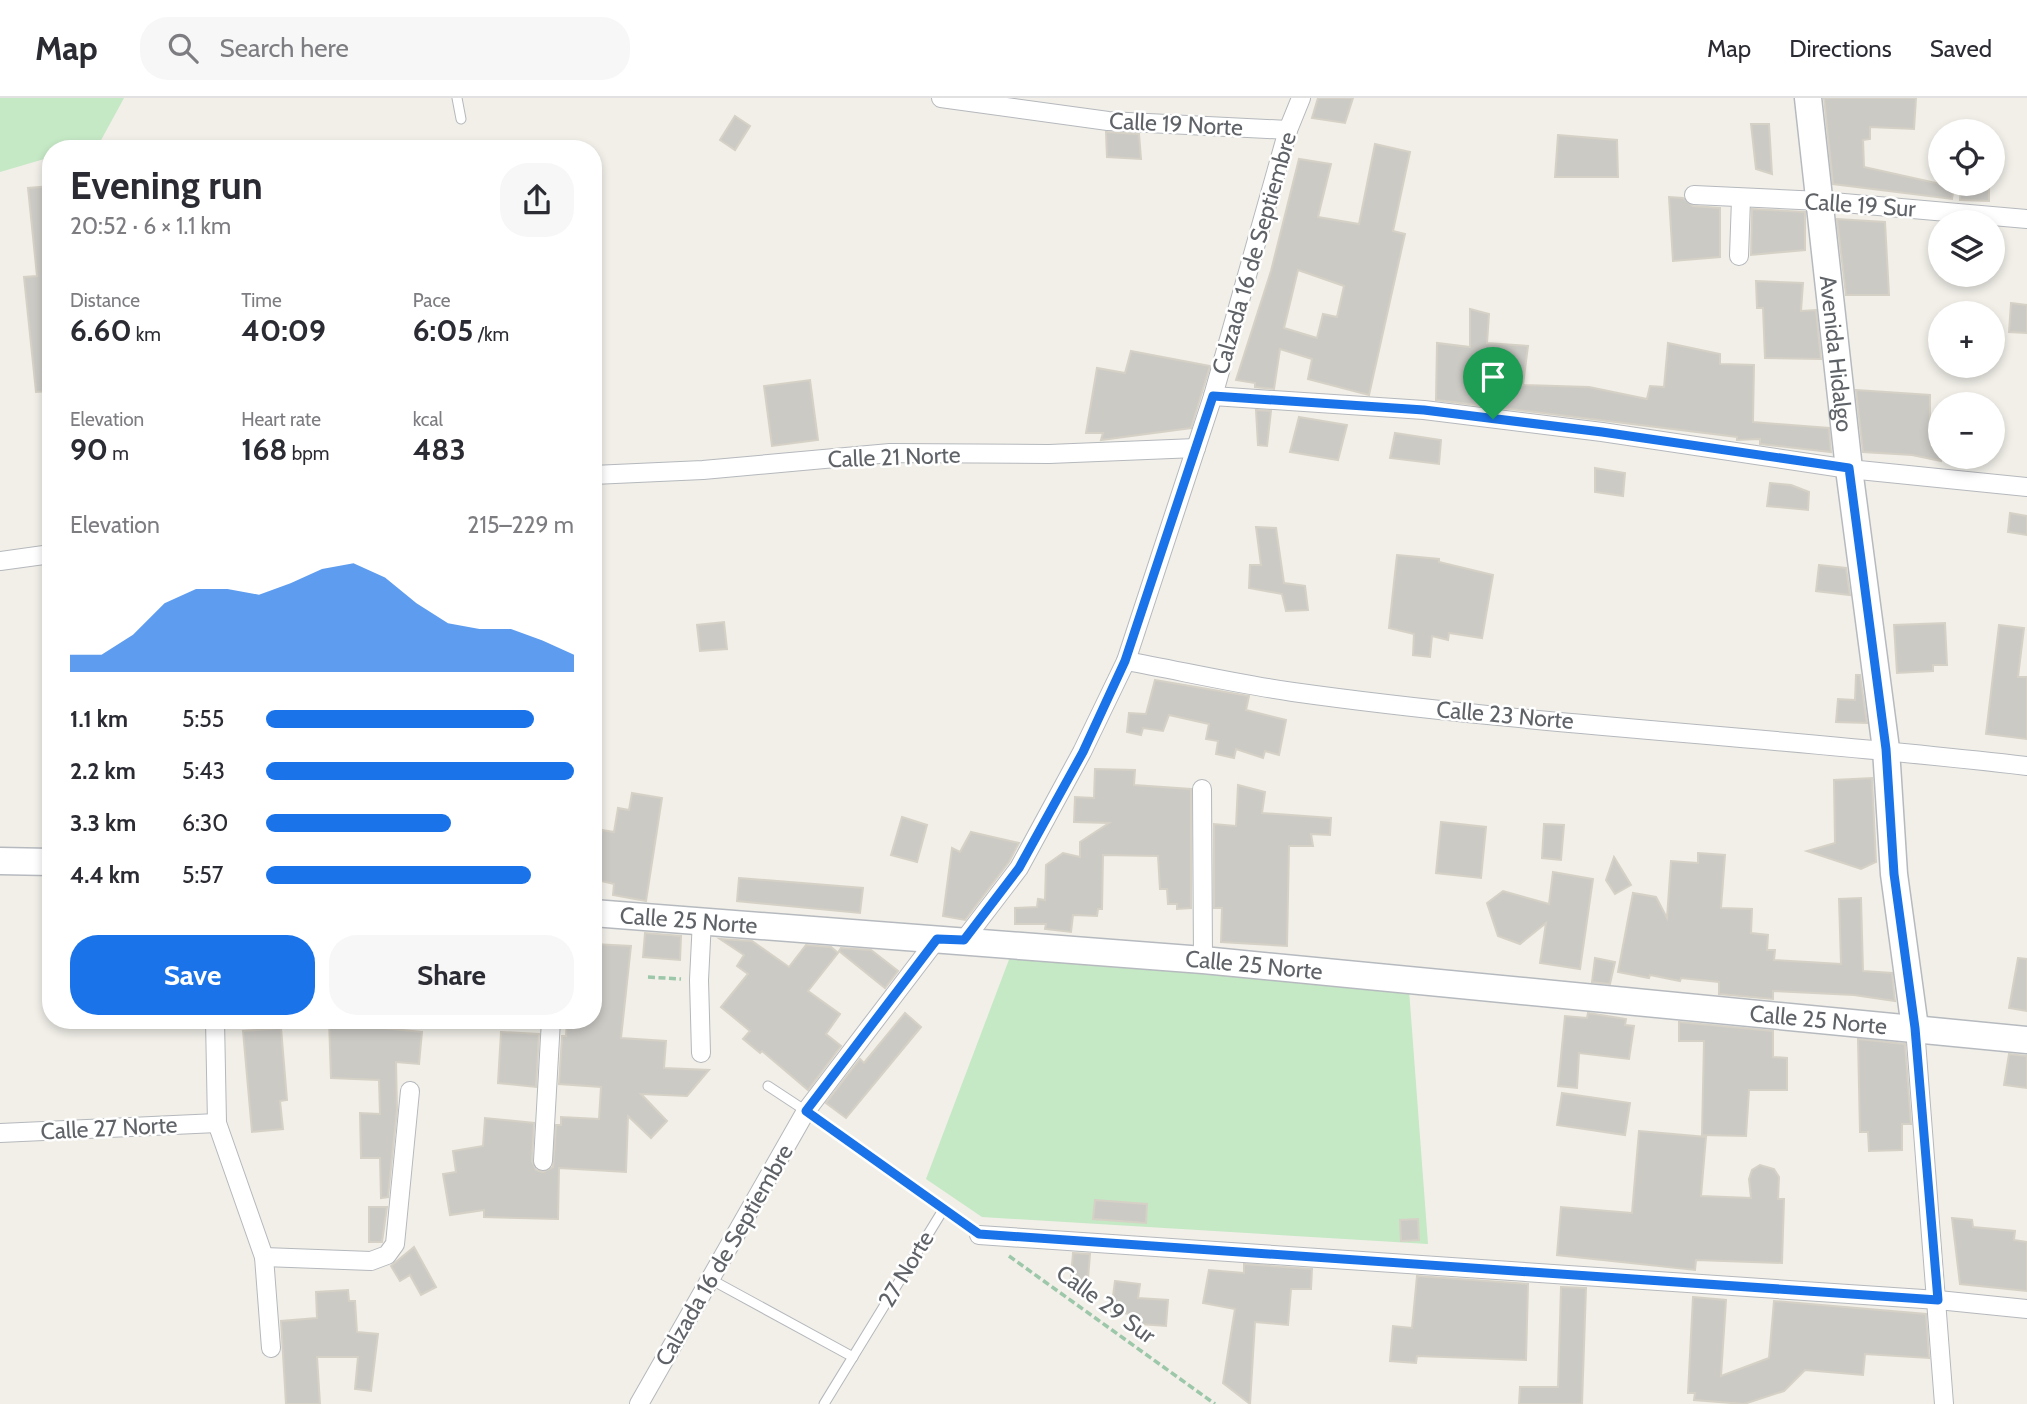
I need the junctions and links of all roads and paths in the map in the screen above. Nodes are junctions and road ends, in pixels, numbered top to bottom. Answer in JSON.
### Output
{"nodes":[{"id":1,"x":457,"y":98,"type":"edge"},
{"id":2,"x":941,"y":98,"type":"edge"},
{"id":3,"x":1301,"y":98,"type":"edge"},
{"id":4,"x":1808,"y":98,"type":"edge"},
{"id":5,"x":461,"y":119,"type":"dead end"},
{"id":6,"x":1287,"y":130,"type":"junction"},
{"id":7,"x":1694,"y":195,"type":"dead end"},
{"id":8,"x":1741,"y":199,"type":"junction"},
{"id":9,"x":1821,"y":201,"type":"junction"},
{"id":10,"x":2027,"y":219,"type":"edge"},
{"id":11,"x":1739,"y":256,"type":"dead end"},
{"id":12,"x":1213,"y":396,"type":"junction"},
{"id":13,"x":1196,"y":448,"type":"junction"},
{"id":14,"x":1849,"y":468,"type":"junction"},
{"id":15,"x":602,"y":475,"type":"edge"},
{"id":16,"x":2027,"y":487,"type":"edge"},
{"id":17,"x":42,"y":555,"type":"edge"},
{"id":18,"x":0,"y":561,"type":"edge"},
{"id":19,"x":1125,"y":661,"type":"junction"},
{"id":20,"x":1886,"y":749,"type":"junction"},
{"id":21,"x":2027,"y":766,"type":"edge"},
{"id":22,"x":1202,"y":789,"type":"dead end"},
{"id":23,"x":0,"y":862,"type":"edge"},
{"id":24,"x":42,"y":862,"type":"edge"},
{"id":25,"x":602,"y":914,"type":"edge"},
{"id":26,"x":702,"y":920,"type":"junction"},
{"id":27,"x":937,"y":939,"type":"junction"},
{"id":28,"x":964,"y":940,"type":"junction"},
{"id":29,"x":1203,"y":960,"type":"junction"},
{"id":30,"x":648,"y":977,"type":"dead end"},
{"id":31,"x":699,"y":980,"type":"junction"},
{"id":32,"x":1915,"y":1028,"type":"junction"},
{"id":33,"x":215,"y":1029,"type":"edge"},
{"id":34,"x":551,"y":1029,"type":"edge"},
{"id":35,"x":2027,"y":1040,"type":"edge"},
{"id":36,"x":701,"y":1053,"type":"dead end"},
{"id":37,"x":768,"y":1086,"type":"dead end"},
{"id":38,"x":410,"y":1091,"type":"dead end"},
{"id":39,"x":806,"y":1111,"type":"junction"},
{"id":40,"x":217,"y":1123,"type":"junction"},
{"id":41,"x":0,"y":1133,"type":"edge"},
{"id":42,"x":544,"y":1161,"type":"dead end"},
{"id":43,"x":943,"y":1210,"type":"joint"},
{"id":44,"x":979,"y":1234,"type":"joint"},
{"id":45,"x":264,"y":1257,"type":"junction"},
{"id":46,"x":710,"y":1279,"type":"junction"},
{"id":47,"x":1938,"y":1300,"type":"junction"},
{"id":48,"x":2027,"y":1309,"type":"edge"},
{"id":49,"x":271,"y":1348,"type":"dead end"},
{"id":50,"x":853,"y":1357,"type":"junction"},
{"id":51,"x":639,"y":1404,"type":"edge"},
{"id":52,"x":824,"y":1404,"type":"edge"},
{"id":53,"x":1215,"y":1404,"type":"edge"},
{"id":54,"x":1944,"y":1404,"type":"edge"}],
"edges":[{"from":1,"to":5,"type":"lane"},
{"from":2,"to":6,"type":"street","name":"Calle 19 Norte"},
{"from":3,"to":6,"type":"street","name":"Calzada 16 de Septiembre"},
{"from":4,"to":9,"type":"street","name":"Avenida Hidalgo"},
{"from":6,"to":12,"type":"street","name":"Calzada 16 de Septiembre"},
{"from":7,"to":8,"type":"street","name":"Calle 19 Sur"},
{"from":8,"to":9,"type":"street","name":"Calle 19 Sur"},
{"from":8,"to":11,"type":"street"},
{"from":9,"to":10,"type":"street","name":"Calle 19 Sur"},
{"from":9,"to":14,"type":"street","name":"Avenida Hidalgo"},
{"from":12,"to":13,"type":"street","name":"Calzada 16 de Septiembre"},
{"from":12,"to":14,"type":"street"},
{"from":13,"to":15,"type":"street","name":"Calle 21 Norte"},
{"from":13,"to":19,"type":"street","name":"Calzada 16 de Septiembre"},
{"from":14,"to":16,"type":"street"},
{"from":14,"to":20,"type":"street","name":"Avenida Hidalgo"},
{"from":17,"to":18,"type":"street"},
{"from":19,"to":20,"type":"street","name":"Calle 23 Norte"},
{"from":19,"to":28,"type":"street","name":"Calzada 16 de Septiembre"},
{"from":20,"to":21,"type":"street","name":"Calle 23 Norte"},
{"from":20,"to":32,"type":"street","name":"Avenida Hidalgo"},
{"from":22,"to":29,"type":"street"},
{"from":23,"to":24,"type":"street"},
{"from":25,"to":26,"type":"street","name":"Calle 25 Norte"},
{"from":26,"to":27,"type":"street","name":"Calle 25 Norte"},
{"from":26,"to":31,"type":"street"},
{"from":27,"to":28,"type":"street","name":"Calle 25 Norte"},
{"from":27,"to":39,"type":"street","name":"Calzada 16 de Septiembre"},
{"from":28,"to":29,"type":"street","name":"Calle 25 Norte"},
{"from":29,"to":32,"type":"street","name":"Calle 25 Norte"},
{"from":30,"to":31,"type":"path"},
{"from":31,"to":36,"type":"street"},
{"from":32,"to":35,"type":"street","name":"Calle 25 Norte"},
{"from":32,"to":47,"type":"street","name":"Avenida Hidalgo"},
{"from":33,"to":40,"type":"street"},
{"from":34,"to":42,"type":"street"},
{"from":37,"to":39,"type":"lane"},
{"from":38,"to":45,"type":"street"},
{"from":39,"to":43,"type":"path","name":"27 Norte"},
{"from":39,"to":46,"type":"street","name":"Calzada 16 de Septiembre"},
{"from":40,"to":41,"type":"street","name":"Calle 27 Norte"},
{"from":40,"to":45,"type":"street"},
{"from":43,"to":50,"type":"lane","name":"27 Norte"},
{"from":44,"to":47,"type":"street"},
{"from":44,"to":53,"type":"path","name":"Calle 29 Sur"},
{"from":45,"to":49,"type":"street"},
{"from":46,"to":50,"type":"lane"},
{"from":46,"to":51,"type":"street","name":"Calzada 16 de Septiembre"},
{"from":47,"to":48,"type":"street"},
{"from":47,"to":54,"type":"street","name":"Avenida Hidalgo"},
{"from":50,"to":52,"type":"lane","name":"27 Norte"}]}
